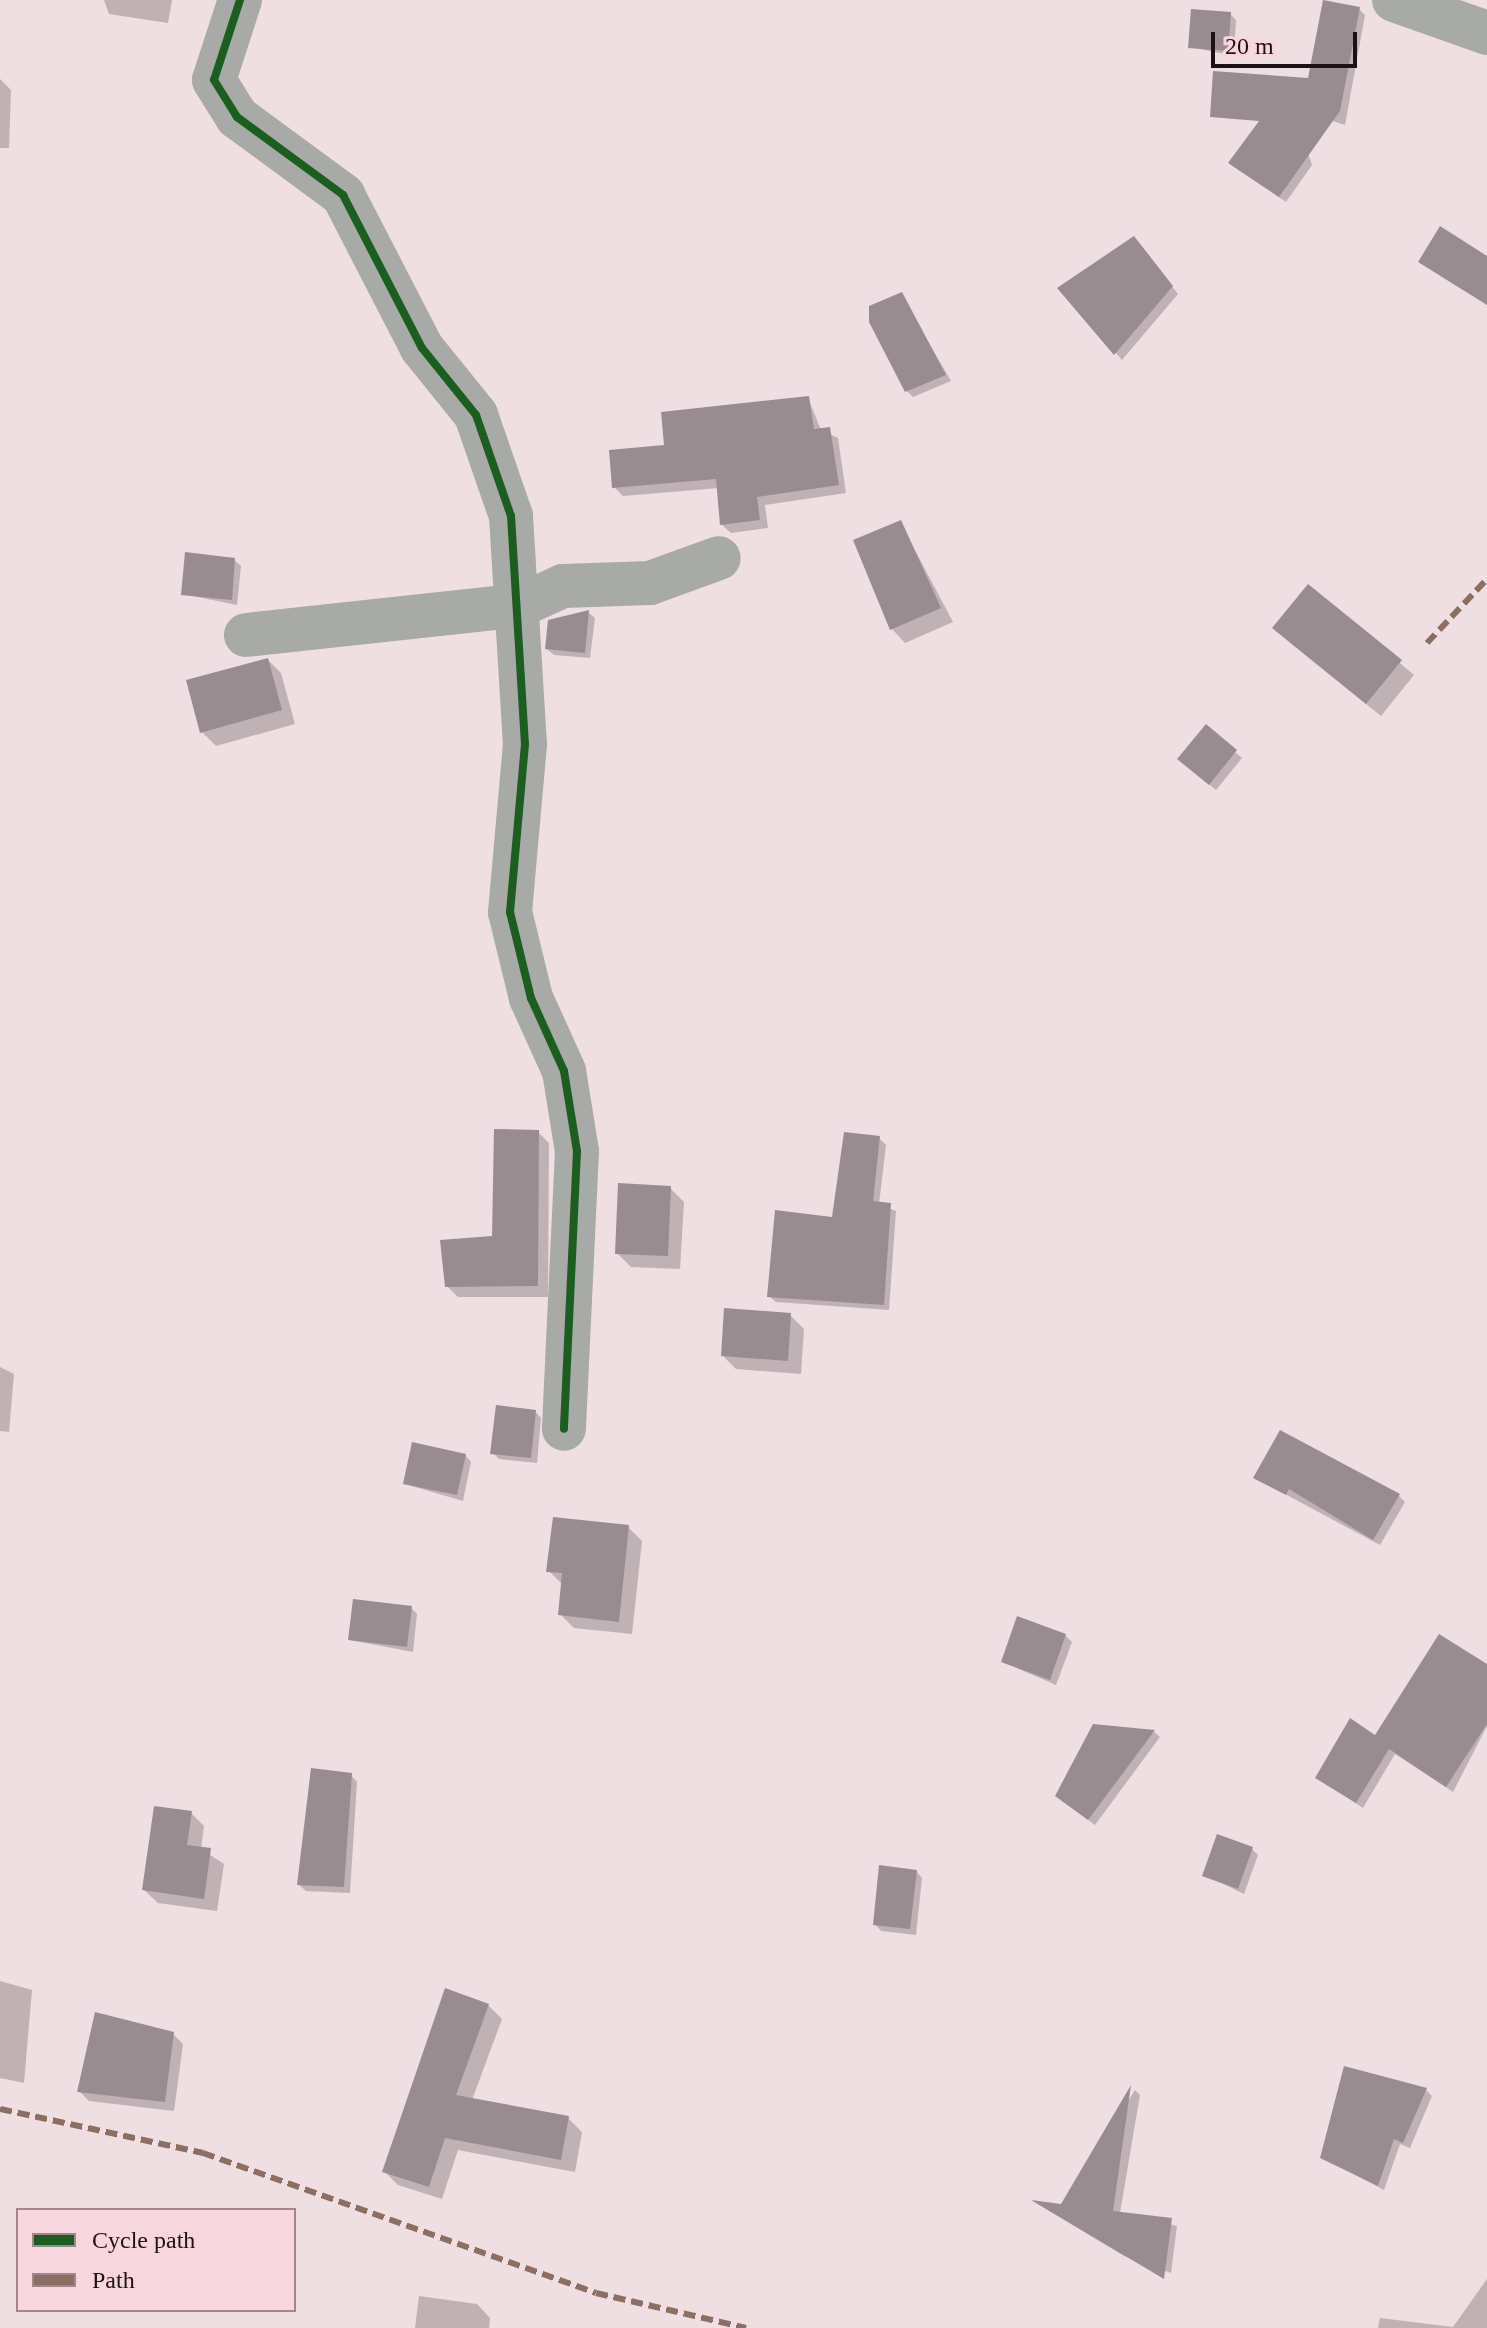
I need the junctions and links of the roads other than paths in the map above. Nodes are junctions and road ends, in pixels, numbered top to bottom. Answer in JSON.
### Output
{"nodes":[{"id":1,"x":240,"y":0,"type":"edge"},
{"id":2,"x":1394,"y":0,"type":"edge"},
{"id":3,"x":1487,"y":33,"type":"edge"},
{"id":4,"x":719,"y":558,"type":"dead end"},
{"id":5,"x":521,"y":605,"type":"junction"},
{"id":6,"x":246,"y":635,"type":"dead end"},
{"id":7,"x":564,"y":1429,"type":"dead end"}],
"edges":[{"from":1,"to":5,"type":"street"},
{"from":2,"to":3,"type":"street"},
{"from":4,"to":5,"type":"street"},
{"from":5,"to":6,"type":"street"},
{"from":5,"to":7,"type":"street"}]}
